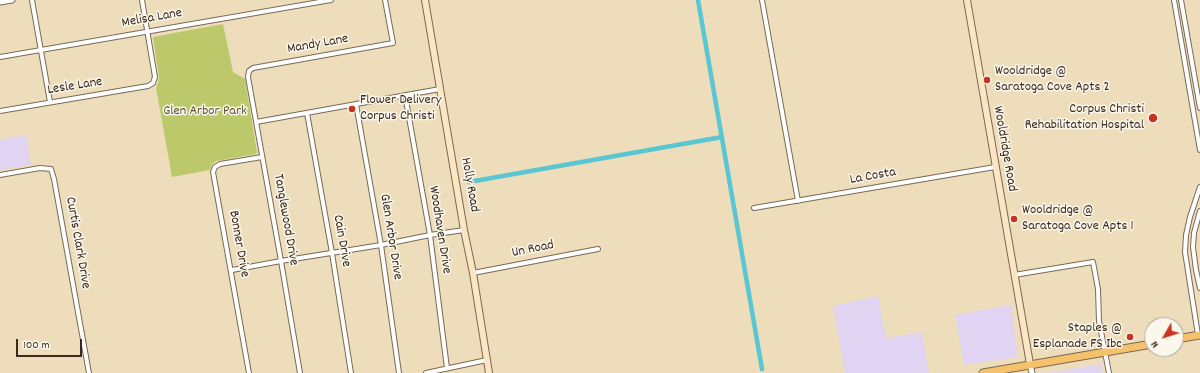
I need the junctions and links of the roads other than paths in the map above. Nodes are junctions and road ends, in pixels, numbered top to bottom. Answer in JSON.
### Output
{"nodes":[{"id":1,"x":12,"y":0,"type":"edge"},
{"id":2,"x":32,"y":0,"type":"edge"},
{"id":3,"x":142,"y":0,"type":"edge"},
{"id":4,"x":331,"y":0,"type":"edge"},
{"id":5,"x":385,"y":0,"type":"edge"},
{"id":6,"x":425,"y":0,"type":"edge"},
{"id":7,"x":762,"y":0,"type":"edge"},
{"id":8,"x":966,"y":0,"type":"edge"},
{"id":9,"x":1174,"y":0,"type":"edge"},
{"id":10,"x":1181,"y":0,"type":"edge"},
{"id":11,"x":0,"y":2,"type":"edge"},
{"id":12,"x":147,"y":31,"type":"junction"},
{"id":13,"x":40,"y":50,"type":"junction"},
{"id":14,"x":0,"y":57,"type":"edge"},
{"id":15,"x":249,"y":71,"type":"joint"},
{"id":16,"x":1194,"y":76,"type":"junction"},
{"id":17,"x":1187,"y":77,"type":"junction"},
{"id":18,"x":440,"y":89,"type":"junction"},
{"id":19,"x":405,"y":95,"type":"junction"},
{"id":20,"x":50,"y":102,"type":"junction"},
{"id":21,"x":356,"y":104,"type":"junction"},
{"id":22,"x":1200,"y":108,"type":"edge"},
{"id":23,"x":0,"y":112,"type":"edge"},
{"id":24,"x":307,"y":113,"type":"junction"},
{"id":25,"x":256,"y":122,"type":"junction"},
{"id":26,"x":1200,"y":146,"type":"edge"},
{"id":27,"x":1200,"y":150,"type":"edge"},
{"id":28,"x":262,"y":157,"type":"junction"},
{"id":29,"x":995,"y":167,"type":"junction"},
{"id":30,"x":0,"y":175,"type":"edge"},
{"id":31,"x":1200,"y":188,"type":"edge"},
{"id":32,"x":798,"y":201,"type":"junction"},
{"id":33,"x":754,"y":208,"type":"dead end"},
{"id":34,"x":1200,"y":211,"type":"edge"},
{"id":35,"x":1188,"y":225,"type":"junction"},
{"id":36,"x":1195,"y":227,"type":"junction"},
{"id":37,"x":464,"y":230,"type":"junction"},
{"id":38,"x":430,"y":235,"type":"junction"},
{"id":39,"x":381,"y":245,"type":"junction"},
{"id":40,"x":598,"y":249,"type":"dead end"},
{"id":41,"x":332,"y":253,"type":"junction"},
{"id":42,"x":281,"y":261,"type":"junction"},
{"id":43,"x":232,"y":270,"type":"junction"},
{"id":44,"x":1196,"y":270,"type":"junction"},
{"id":45,"x":1189,"y":272,"type":"junction"},
{"id":46,"x":473,"y":273,"type":"junction"},
{"id":47,"x":1014,"y":275,"type":"junction"},
{"id":48,"x":1200,"y":288,"type":"edge"},
{"id":49,"x":1199,"y":335,"type":"edge"},
{"id":50,"x":1184,"y":338,"type":"edge"},
{"id":51,"x":1144,"y":345,"type":"edge"},
{"id":52,"x":1105,"y":352,"type":"junction"},
{"id":53,"x":487,"y":360,"type":"junction"},
{"id":54,"x":1030,"y":364,"type":"junction"},
{"id":55,"x":447,"y":368,"type":"junction"},
{"id":56,"x":88,"y":373,"type":"edge"},
{"id":57,"x":249,"y":373,"type":"edge"},
{"id":58,"x":300,"y":373,"type":"edge"},
{"id":59,"x":351,"y":373,"type":"edge"},
{"id":60,"x":399,"y":373,"type":"edge"},
{"id":61,"x":426,"y":373,"type":"edge"},
{"id":62,"x":489,"y":373,"type":"edge"},
{"id":63,"x":983,"y":373,"type":"edge"},
{"id":64,"x":1032,"y":373,"type":"edge"},
{"id":65,"x":1109,"y":373,"type":"edge"}],
"edges":[{"from":1,"to":11,"type":"street"},
{"from":2,"to":13,"type":"street"},
{"from":3,"to":12,"type":"street"},
{"from":4,"to":12,"type":"street","name":"Melisa Lane"},
{"from":5,"to":15,"type":"street","name":"Mandy Lane"},
{"from":6,"to":18,"type":"main road","name":"Holly Road"},
{"from":7,"to":32,"type":"street"},
{"from":8,"to":29,"type":"main road","name":"Wooldridge Road"},
{"from":9,"to":17,"type":"street"},
{"from":10,"to":16,"type":"street"},
{"from":12,"to":13,"type":"street","name":"Melisa Lane"},
{"from":12,"to":20,"type":"street","name":"Lesle Lane"},
{"from":13,"to":14,"type":"street","name":"Melisa Lane"},
{"from":13,"to":20,"type":"street"},
{"from":15,"to":25,"type":"street","name":"Tanglewood Drive"},
{"from":16,"to":17,"type":"street"},
{"from":16,"to":22,"type":"street"},
{"from":17,"to":26,"type":"street"},
{"from":18,"to":19,"type":"street"},
{"from":18,"to":37,"type":"main road","name":"Holly Road"},
{"from":19,"to":21,"type":"street"},
{"from":19,"to":38,"type":"street","name":"Woodhaven Drive"},
{"from":20,"to":23,"type":"street","name":"Lesle Lane"},
{"from":21,"to":24,"type":"street"},
{"from":21,"to":39,"type":"street","name":"Glen Arbor Drive"},
{"from":24,"to":25,"type":"street"},
{"from":24,"to":41,"type":"street","name":"Cain Drive"},
{"from":25,"to":28,"type":"street","name":"Tanglewood Drive"},
{"from":26,"to":27,"type":"street"},
{"from":28,"to":42,"type":"street","name":"Tanglewood Drive"},
{"from":28,"to":43,"type":"street","name":"Bonner Drive"},
{"from":29,"to":32,"type":"street","name":"La Costa"},
{"from":29,"to":47,"type":"main road","name":"Wooldridge Road"},
{"from":30,"to":56,"type":"street","name":"Curtis Clark Drive"},
{"from":31,"to":35,"type":"street"},
{"from":32,"to":33,"type":"street","name":"La Costa"},
{"from":34,"to":36,"type":"street"},
{"from":35,"to":36,"type":"street"},
{"from":35,"to":45,"type":"street"},
{"from":36,"to":44,"type":"street"},
{"from":37,"to":38,"type":"street"},
{"from":37,"to":46,"type":"main road","name":"Holly Road"},
{"from":38,"to":39,"type":"street"},
{"from":38,"to":55,"type":"street","name":"Woodhaven Drive"},
{"from":39,"to":41,"type":"street"},
{"from":39,"to":60,"type":"street","name":"Glen Arbor Drive"},
{"from":40,"to":46,"type":"street","name":"Un Road"},
{"from":41,"to":42,"type":"street"},
{"from":41,"to":59,"type":"street","name":"Cain Drive"},
{"from":42,"to":43,"type":"street"},
{"from":42,"to":58,"type":"street","name":"Tanglewood Drive"},
{"from":43,"to":57,"type":"street","name":"Bonner Drive"},
{"from":44,"to":45,"type":"street"},
{"from":44,"to":48,"type":"street"},
{"from":45,"to":49,"type":"street"},
{"from":46,"to":53,"type":"main road","name":"Holly Road"},
{"from":47,"to":52,"type":"street"},
{"from":47,"to":54,"type":"main road","name":"Wooldridge Road"},
{"from":49,"to":50,"type":"main road"},
{"from":51,"to":52,"type":"main road"},
{"from":52,"to":54,"type":"main road"},
{"from":52,"to":65,"type":"street"},
{"from":53,"to":55,"type":"street"},
{"from":53,"to":62,"type":"main road","name":"Holly Road"},
{"from":54,"to":63,"type":"main road"},
{"from":54,"to":64,"type":"street","name":"Wooldridge Road"},
{"from":55,"to":61,"type":"street"}]}
